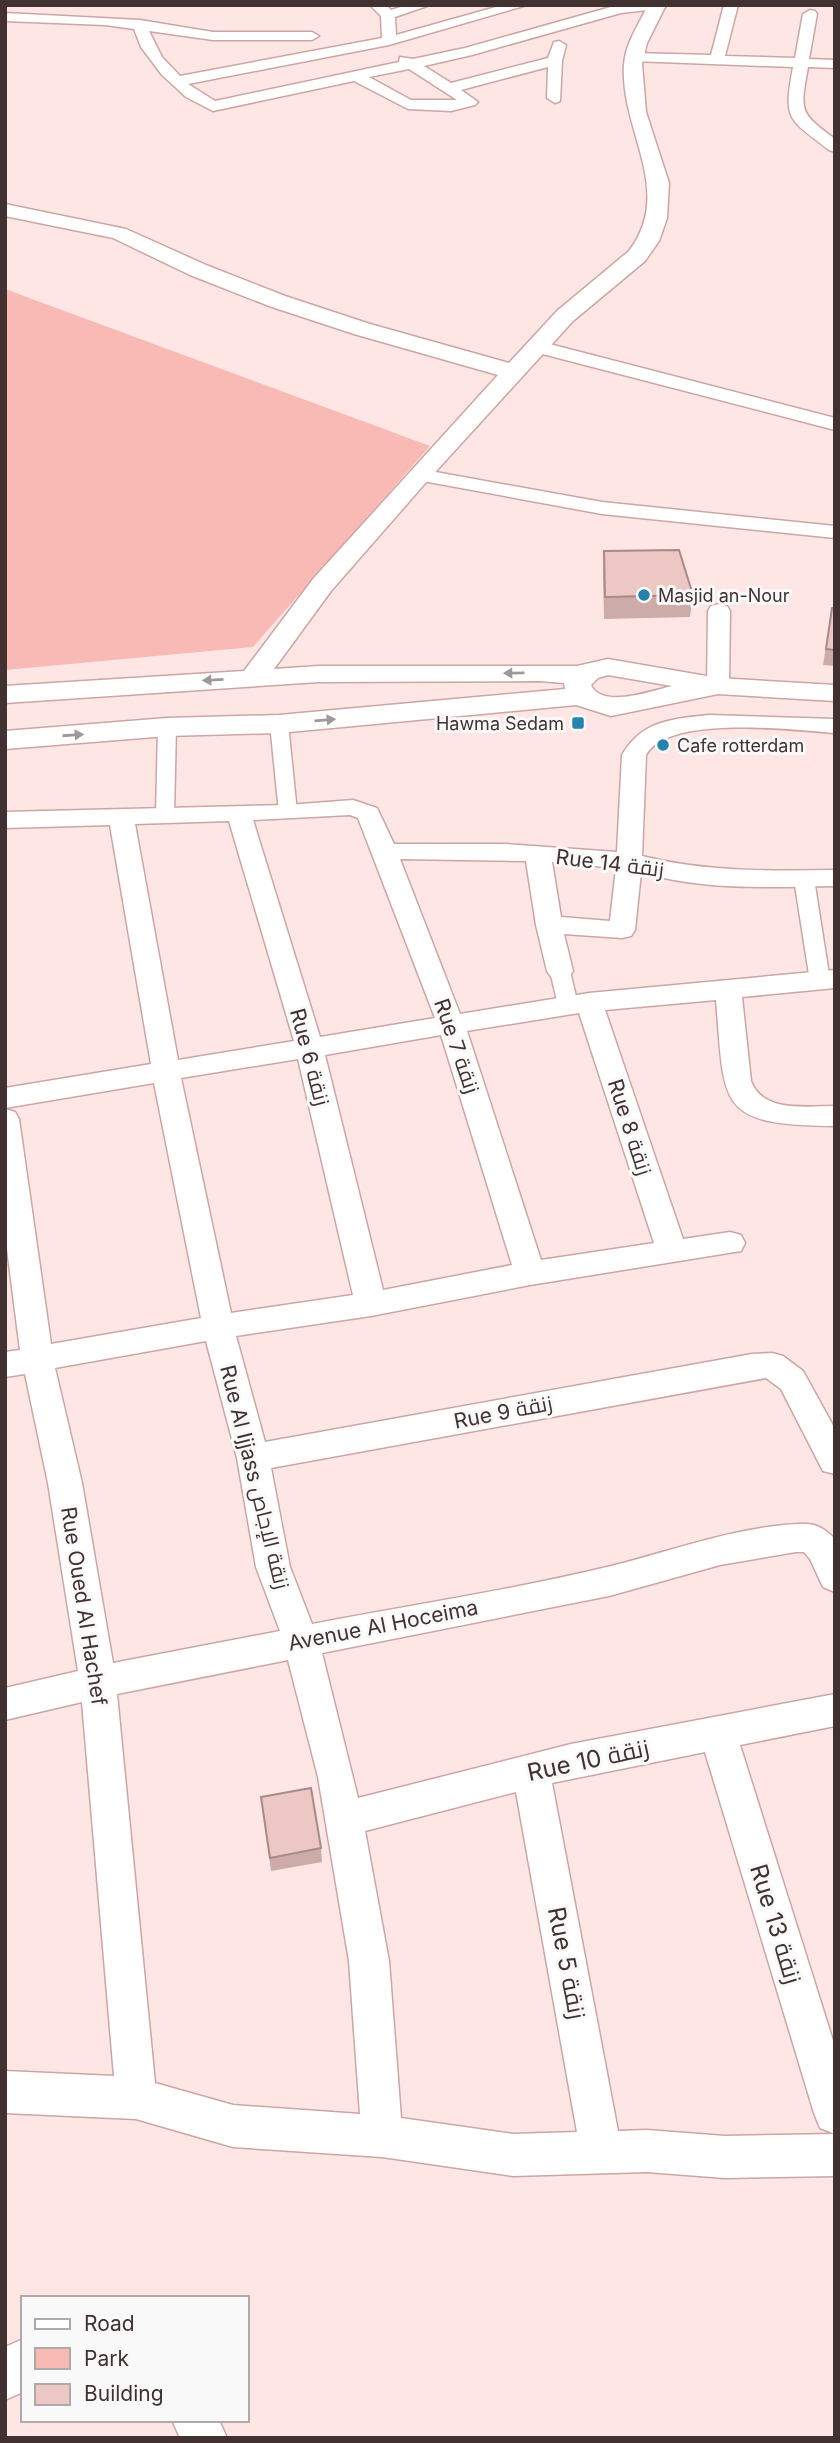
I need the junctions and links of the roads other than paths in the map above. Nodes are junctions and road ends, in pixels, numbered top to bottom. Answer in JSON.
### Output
{"nodes":[{"id":1,"x":423,"y":5,"type":"edge"},
{"id":2,"x":520,"y":5,"type":"edge"},
{"id":3,"x":657,"y":5,"type":"edge"},
{"id":4,"x":731,"y":5,"type":"edge"},
{"id":5,"x":796,"y":5,"type":"edge"},
{"id":6,"x":615,"y":7,"type":"edge"},
{"id":7,"x":382,"y":10,"type":"edge"},
{"id":8,"x":5,"y":17,"type":"edge"},
{"id":9,"x":139,"y":24,"type":"junction"},
{"id":10,"x":560,"y":27,"type":"junction"},
{"id":11,"x":312,"y":36,"type":"dead end"},
{"id":12,"x":384,"y":42,"type":"junction"},
{"id":13,"x":227,"y":47,"type":"junction"},
{"id":14,"x":835,"y":52,"type":"edge"},
{"id":15,"x":633,"y":57,"type":"junction"},
{"id":16,"x":717,"y":60,"type":"junction"},
{"id":17,"x":801,"y":60,"type":"junction"},
{"id":18,"x":555,"y":61,"type":"junction"},
{"id":19,"x":835,"y":64,"type":"edge"},
{"id":20,"x":412,"y":65,"type":"junction"},
{"id":21,"x":250,"y":69,"type":"junction"},
{"id":22,"x":358,"y":77,"type":"junction"},
{"id":23,"x":177,"y":81,"type":"junction"},
{"id":24,"x":450,"y":88,"type":"junction"},
{"id":25,"x":555,"y":99,"type":"dead end"},
{"id":26,"x":835,"y":147,"type":"edge"},
{"id":27,"x":5,"y":209,"type":"edge"},
{"id":28,"x":537,"y":347,"type":"junction"},
{"id":29,"x":515,"y":372,"type":"junction"},
{"id":30,"x":835,"y":424,"type":"edge"},
{"id":31,"x":419,"y":475,"type":"junction"},
{"id":32,"x":835,"y":532,"type":"edge"},
{"id":33,"x":719,"y":611,"type":"dead end"},
{"id":34,"x":253,"y":678,"type":"junction"},
{"id":35,"x":582,"y":685,"type":"junction"},
{"id":36,"x":639,"y":686,"type":"junction"},
{"id":37,"x":718,"y":686,"type":"junction"},
{"id":38,"x":835,"y":693,"type":"edge"},
{"id":39,"x":5,"y":695,"type":"edge"},
{"id":40,"x":279,"y":724,"type":"junction"},
{"id":41,"x":835,"y":726,"type":"edge"},
{"id":42,"x":167,"y":727,"type":"junction"},
{"id":43,"x":5,"y":740,"type":"edge"},
{"id":44,"x":288,"y":813,"type":"junction"},
{"id":45,"x":239,"y":814,"type":"junction"},
{"id":46,"x":165,"y":816,"type":"junction"},
{"id":47,"x":121,"y":817,"type":"junction"},
{"id":48,"x":5,"y":820,"type":"edge"},
{"id":49,"x":385,"y":852,"type":"junction"},
{"id":50,"x":538,"y":855,"type":"junction"},
{"id":51,"x":629,"y":861,"type":"junction"},
{"id":52,"x":835,"y":878,"type":"edge"},
{"id":53,"x":804,"y":879,"type":"junction"},
{"id":54,"x":549,"y":925,"type":"junction"},
{"id":55,"x":813,"y":938,"type":"junction"},
{"id":56,"x":835,"y":939,"type":"edge"},
{"id":57,"x":560,"y":971,"type":"joint"},
{"id":58,"x":827,"y":980,"type":"edge"},
{"id":59,"x":729,"y":988,"type":"junction"},
{"id":60,"x":578,"y":1003,"type":"junction"},
{"id":61,"x":451,"y":1025,"type":"junction"},
{"id":62,"x":309,"y":1046,"type":"junction"},
{"id":63,"x":166,"y":1070,"type":"junction"},
{"id":64,"x":5,"y":1098,"type":"edge"},
{"id":65,"x":835,"y":1116,"type":"edge"},
{"id":66,"x":5,"y":1118,"type":"edge"},
{"id":67,"x":730,"y":1243,"type":"dead end"},
{"id":68,"x":672,"y":1251,"type":"junction"},
{"id":69,"x":530,"y":1273,"type":"junction"},
{"id":70,"x":371,"y":1304,"type":"junction"},
{"id":71,"x":218,"y":1327,"type":"junction"},
{"id":72,"x":21,"y":1362,"type":"edge"},
{"id":73,"x":253,"y":1458,"type":"junction"},
{"id":74,"x":835,"y":1461,"type":"edge"},
{"id":75,"x":823,"y":1532,"type":"edge"},
{"id":76,"x":835,"y":1577,"type":"edge"},
{"id":77,"x":301,"y":1642,"type":"junction"},
{"id":78,"x":98,"y":1682,"type":"junction"},
{"id":79,"x":5,"y":1704,"type":"edge"},
{"id":80,"x":835,"y":1710,"type":"edge"},
{"id":81,"x":718,"y":1734,"type":"junction"},
{"id":82,"x":531,"y":1772,"type":"junction"},
{"id":83,"x":343,"y":1819,"type":"junction"},
{"id":84,"x":5,"y":2092,"type":"edge"},
{"id":85,"x":136,"y":2098,"type":"junction"},
{"id":86,"x":835,"y":2113,"type":"edge"},
{"id":87,"x":382,"y":2136,"type":"junction"},
{"id":88,"x":602,"y":2154,"type":"junction"},
{"id":89,"x":835,"y":2155,"type":"edge"},
{"id":90,"x":21,"y":2363,"type":"edge"},
{"id":91,"x":5,"y":2378,"type":"edge"},
{"id":92,"x":196,"y":2422,"type":"edge"},
{"id":93,"x":204,"y":2438,"type":"edge"}],
"edges":[{"from":1,"to":7,"type":"street"},
{"from":2,"to":12,"type":"street"},
{"from":3,"to":6,"type":"street"},
{"from":3,"to":15,"type":"street"},
{"from":4,"to":16,"type":"street"},
{"from":5,"to":17,"type":"street"},
{"from":6,"to":10,"type":"street"},
{"from":7,"to":12,"type":"street"},
{"from":8,"to":9,"type":"street"},
{"from":9,"to":13,"type":"street"},
{"from":9,"to":23,"type":"street"},
{"from":10,"to":18,"type":"street"},
{"from":10,"to":20,"type":"street"},
{"from":11,"to":13,"type":"street"},
{"from":12,"to":20,"type":"street"},
{"from":12,"to":21,"type":"street"},
{"from":13,"to":21,"type":"street"},
{"from":14,"to":17,"type":"street"},
{"from":15,"to":16,"type":"street"},
{"from":15,"to":28,"type":"street"},
{"from":16,"to":17,"type":"street"},
{"from":17,"to":19,"type":"street"},
{"from":17,"to":26,"type":"street"},
{"from":18,"to":24,"type":"street"},
{"from":18,"to":25,"type":"street"},
{"from":20,"to":22,"type":"street"},
{"from":20,"to":24,"type":"street"},
{"from":21,"to":23,"type":"street"},
{"from":22,"to":23,"type":"street"},
{"from":22,"to":24,"type":"street"},
{"from":27,"to":29,"type":"street"},
{"from":28,"to":29,"type":"street"},
{"from":28,"to":30,"type":"street"},
{"from":29,"to":31,"type":"street"},
{"from":31,"to":32,"type":"street"},
{"from":31,"to":34,"type":"street"},
{"from":33,"to":37,"type":"street"},
{"from":35,"to":34,"type":"street","one_way":true},
{"from":34,"to":39,"type":"street","one_way":true},
{"from":35,"to":36,"type":"street"},
{"from":35,"to":36,"type":"street"},
{"from":40,"to":35,"type":"street","one_way":true},
{"from":36,"to":37,"type":"street"},
{"from":37,"to":38,"type":"street"},
{"from":40,"to":42,"type":"street"},
{"from":40,"to":44,"type":"street"},
{"from":41,"to":51,"type":"street"},
{"from":43,"to":42,"type":"street","one_way":true},
{"from":42,"to":46,"type":"street"},
{"from":44,"to":45,"type":"street"},
{"from":44,"to":49,"type":"street","name":"Rue 7 زنقة"},
{"from":45,"to":46,"type":"street"},
{"from":45,"to":62,"type":"street","name":"Rue 6 زنقة"},
{"from":46,"to":47,"type":"street"},
{"from":47,"to":48,"type":"street"},
{"from":47,"to":63,"type":"street","name":"Rue Al Ijjass زنقة الإجاص"},
{"from":49,"to":50,"type":"street","name":"Rue 14 زنقة"},
{"from":49,"to":61,"type":"street","name":"Rue 7 زنقة"},
{"from":50,"to":51,"type":"street","name":"Rue 14 زنقة"},
{"from":50,"to":54,"type":"street"},
{"from":51,"to":53,"type":"street","name":"Rue 14 زنقة"},
{"from":51,"to":54,"type":"street"},
{"from":52,"to":53,"type":"street","name":"Rue 14 زنقة"},
{"from":53,"to":55,"type":"street"},
{"from":54,"to":57,"type":"street"},
{"from":55,"to":56,"type":"street"},
{"from":55,"to":58,"type":"street"},
{"from":57,"to":60,"type":"street"},
{"from":58,"to":59,"type":"street"},
{"from":59,"to":60,"type":"street"},
{"from":59,"to":65,"type":"street"},
{"from":60,"to":61,"type":"street"},
{"from":60,"to":68,"type":"street","name":"Rue 8 زنقة"},
{"from":61,"to":62,"type":"street"},
{"from":61,"to":69,"type":"street","name":"Rue 7 زنقة"},
{"from":62,"to":63,"type":"street"},
{"from":62,"to":70,"type":"street","name":"Rue 6 زنقة"},
{"from":63,"to":64,"type":"street"},
{"from":63,"to":71,"type":"street","name":"Rue Al Ijjass زنقة الإجاص"},
{"from":66,"to":72,"type":"street","name":"Rue Oued Al Hachef"},
{"from":67,"to":68,"type":"street"},
{"from":68,"to":69,"type":"street"},
{"from":69,"to":70,"type":"street"},
{"from":70,"to":71,"type":"street"},
{"from":71,"to":72,"type":"street"},
{"from":71,"to":73,"type":"street","name":"Rue Al Ijjass زنقة الإجاص"},
{"from":72,"to":78,"type":"street","name":"Rue Oued Al Hachef"},
{"from":73,"to":74,"type":"street","name":"Rue 9 زنقة"},
{"from":73,"to":77,"type":"street","name":"Rue Al Ijjass زنقة الإجاص"},
{"from":75,"to":76,"type":"street"},
{"from":75,"to":77,"type":"street","name":"Avenue Al Hoceima"},
{"from":77,"to":78,"type":"street","name":"Avenue Al Hoceima"},
{"from":77,"to":83,"type":"street","name":"Rue Al Ijjass زنقة الإجاص"},
{"from":78,"to":79,"type":"street","name":"Avenue Al Hoceima"},
{"from":78,"to":85,"type":"street","name":"Rue Oued Al Hachef"},
{"from":80,"to":81,"type":"street","name":"Rue 10 زنقة"},
{"from":81,"to":82,"type":"street","name":"Rue 10 زنقة"},
{"from":81,"to":86,"type":"street","name":"Rue 13 زنقة"},
{"from":82,"to":83,"type":"street","name":"Rue 10 زنقة"},
{"from":82,"to":88,"type":"street","name":"Rue 5 زنقة"},
{"from":83,"to":87,"type":"street","name":"Rue Al Ijjass زنقة الإجاص"},
{"from":84,"to":85,"type":"street"},
{"from":85,"to":87,"type":"street"},
{"from":87,"to":88,"type":"street"},
{"from":88,"to":89,"type":"street"},
{"from":90,"to":91,"type":"street"},
{"from":92,"to":93,"type":"street"}]}
